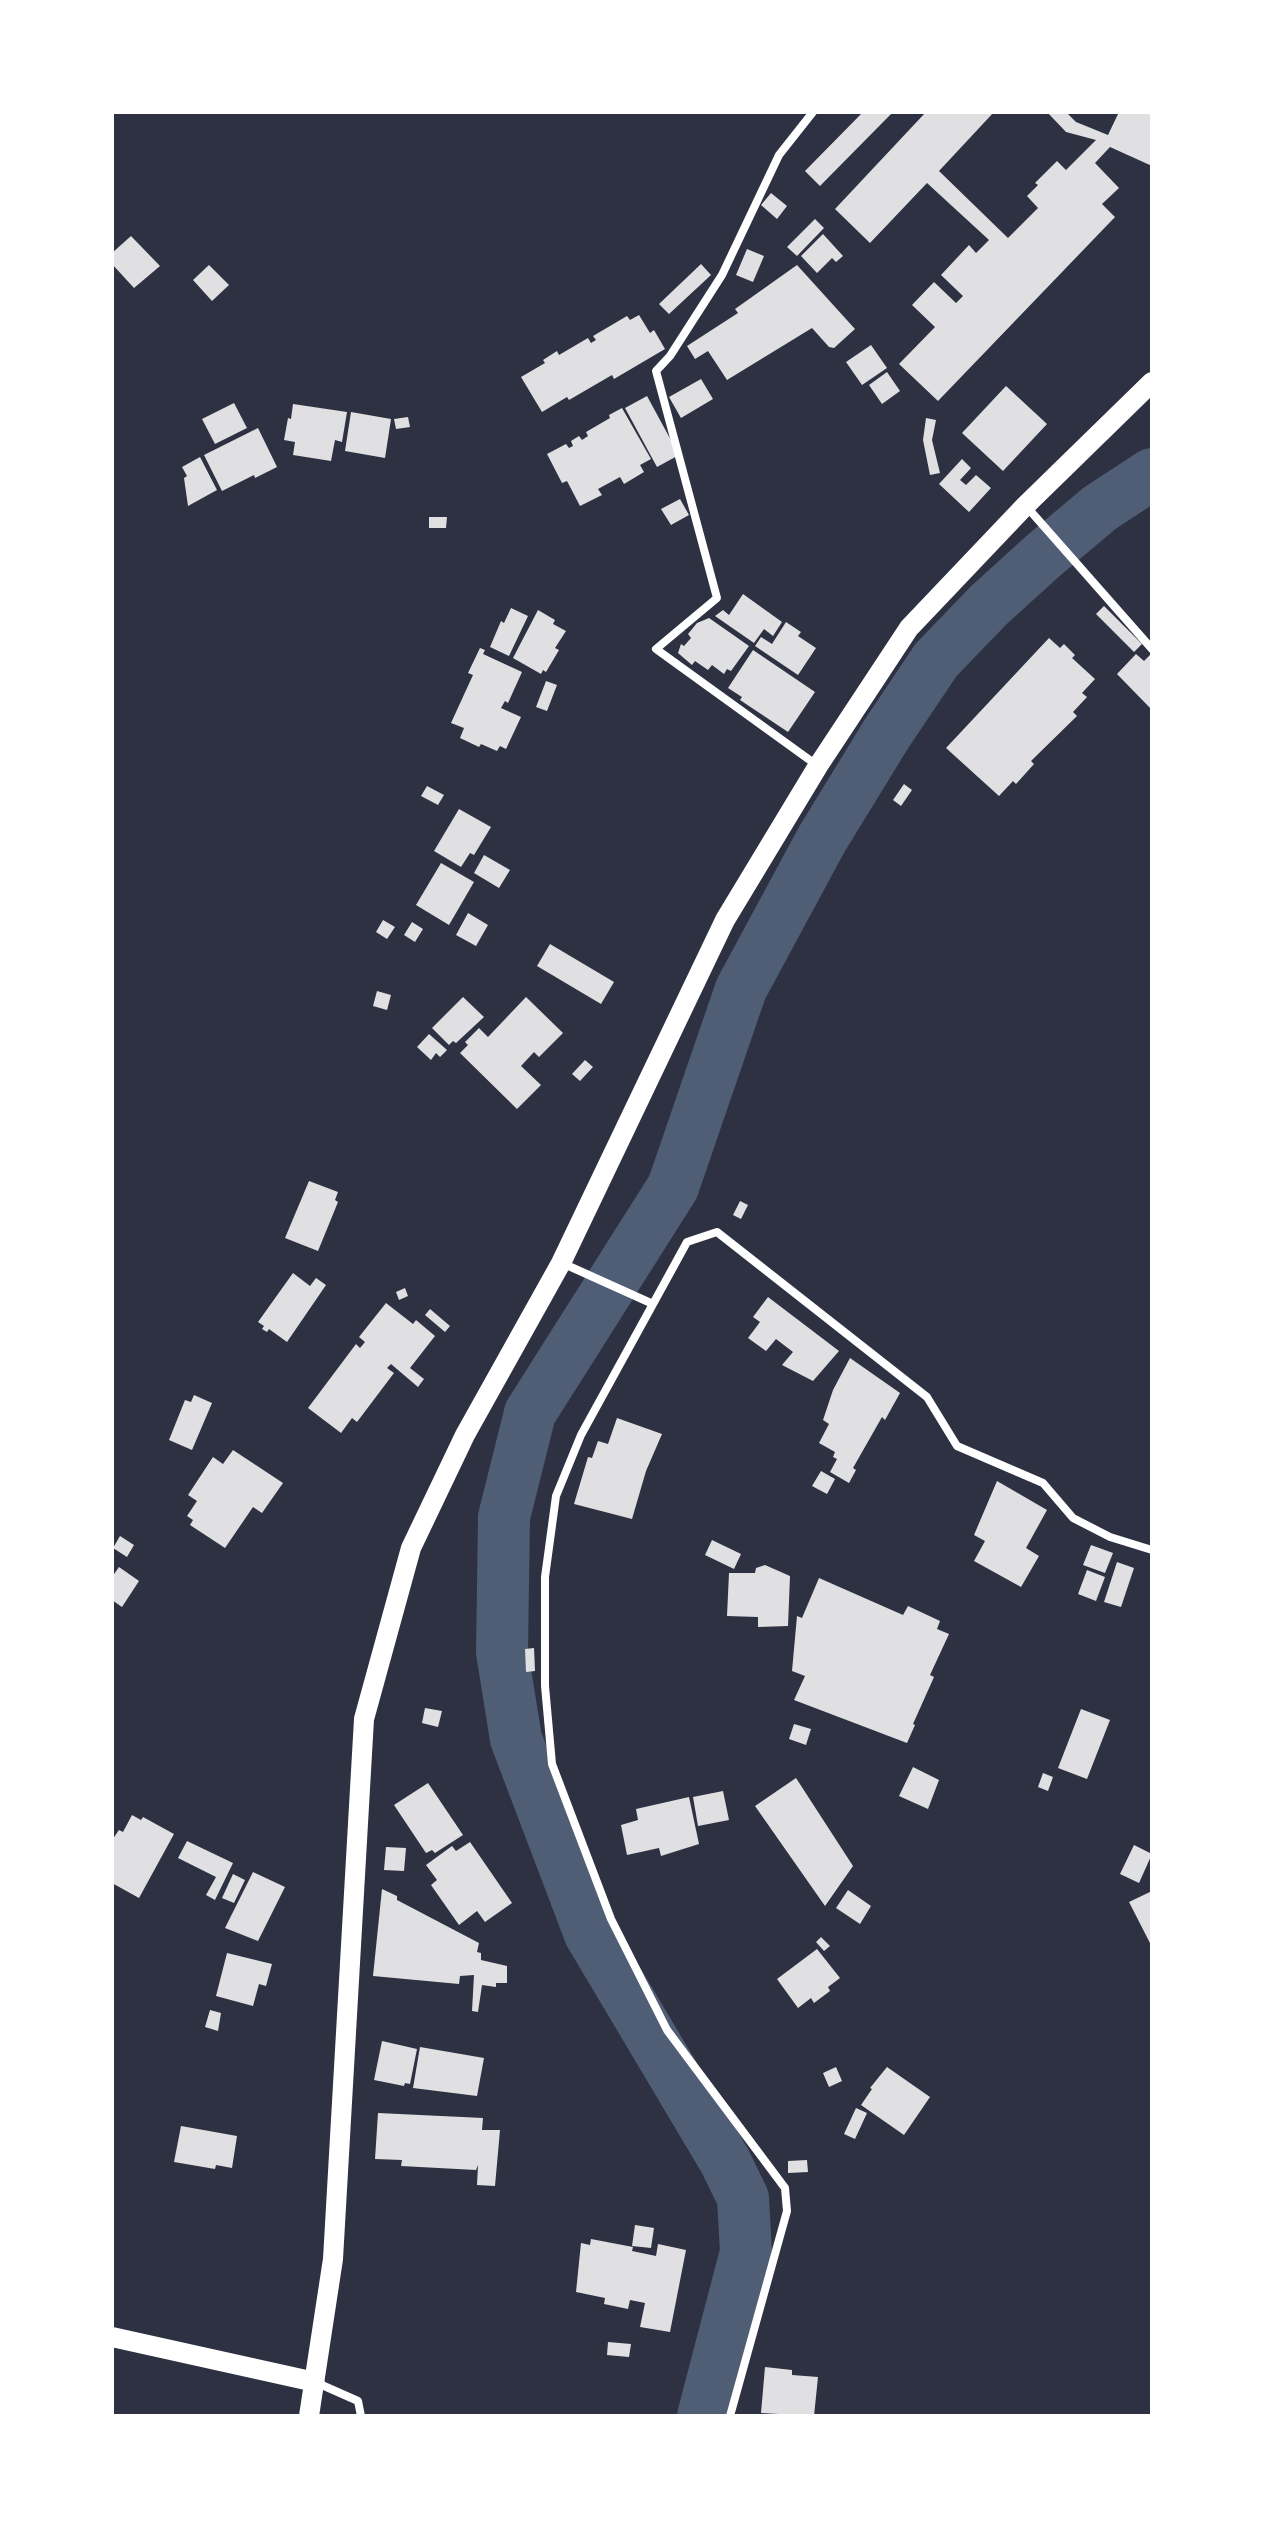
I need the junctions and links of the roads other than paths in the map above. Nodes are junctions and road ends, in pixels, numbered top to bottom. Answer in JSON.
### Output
{"nodes":[{"id":1,"x":813,"y":112,"type":"edge"},
{"id":2,"x":1152,"y":382,"type":"edge"},
{"id":3,"x":1032,"y":513,"type":"junction"},
{"id":4,"x":1152,"y":649,"type":"edge"},
{"id":5,"x":818,"y":766,"type":"junction"},
{"id":6,"x":561,"y":1263,"type":"junction"},
{"id":7,"x":649,"y":1303,"type":"junction"},
{"id":8,"x":1152,"y":1550,"type":"edge"},
{"id":9,"x":112,"y":2337,"type":"edge"},
{"id":10,"x":315,"y":2382,"type":"junction"},
{"id":11,"x":309,"y":2416,"type":"edge"},
{"id":12,"x":361,"y":2416,"type":"edge"},
{"id":13,"x":730,"y":2416,"type":"edge"}],
"edges":[{"from":1,"to":5,"type":"street"},
{"from":2,"to":3,"type":"main road"},
{"from":3,"to":4,"type":"street"},
{"from":3,"to":5,"type":"main road"},
{"from":5,"to":6,"type":"main road"},
{"from":6,"to":7,"type":"street"},
{"from":6,"to":10,"type":"main road"},
{"from":7,"to":8,"type":"street"},
{"from":7,"to":13,"type":"street"},
{"from":9,"to":10,"type":"main road"},
{"from":10,"to":11,"type":"main road"},
{"from":10,"to":12,"type":"street"}]}
